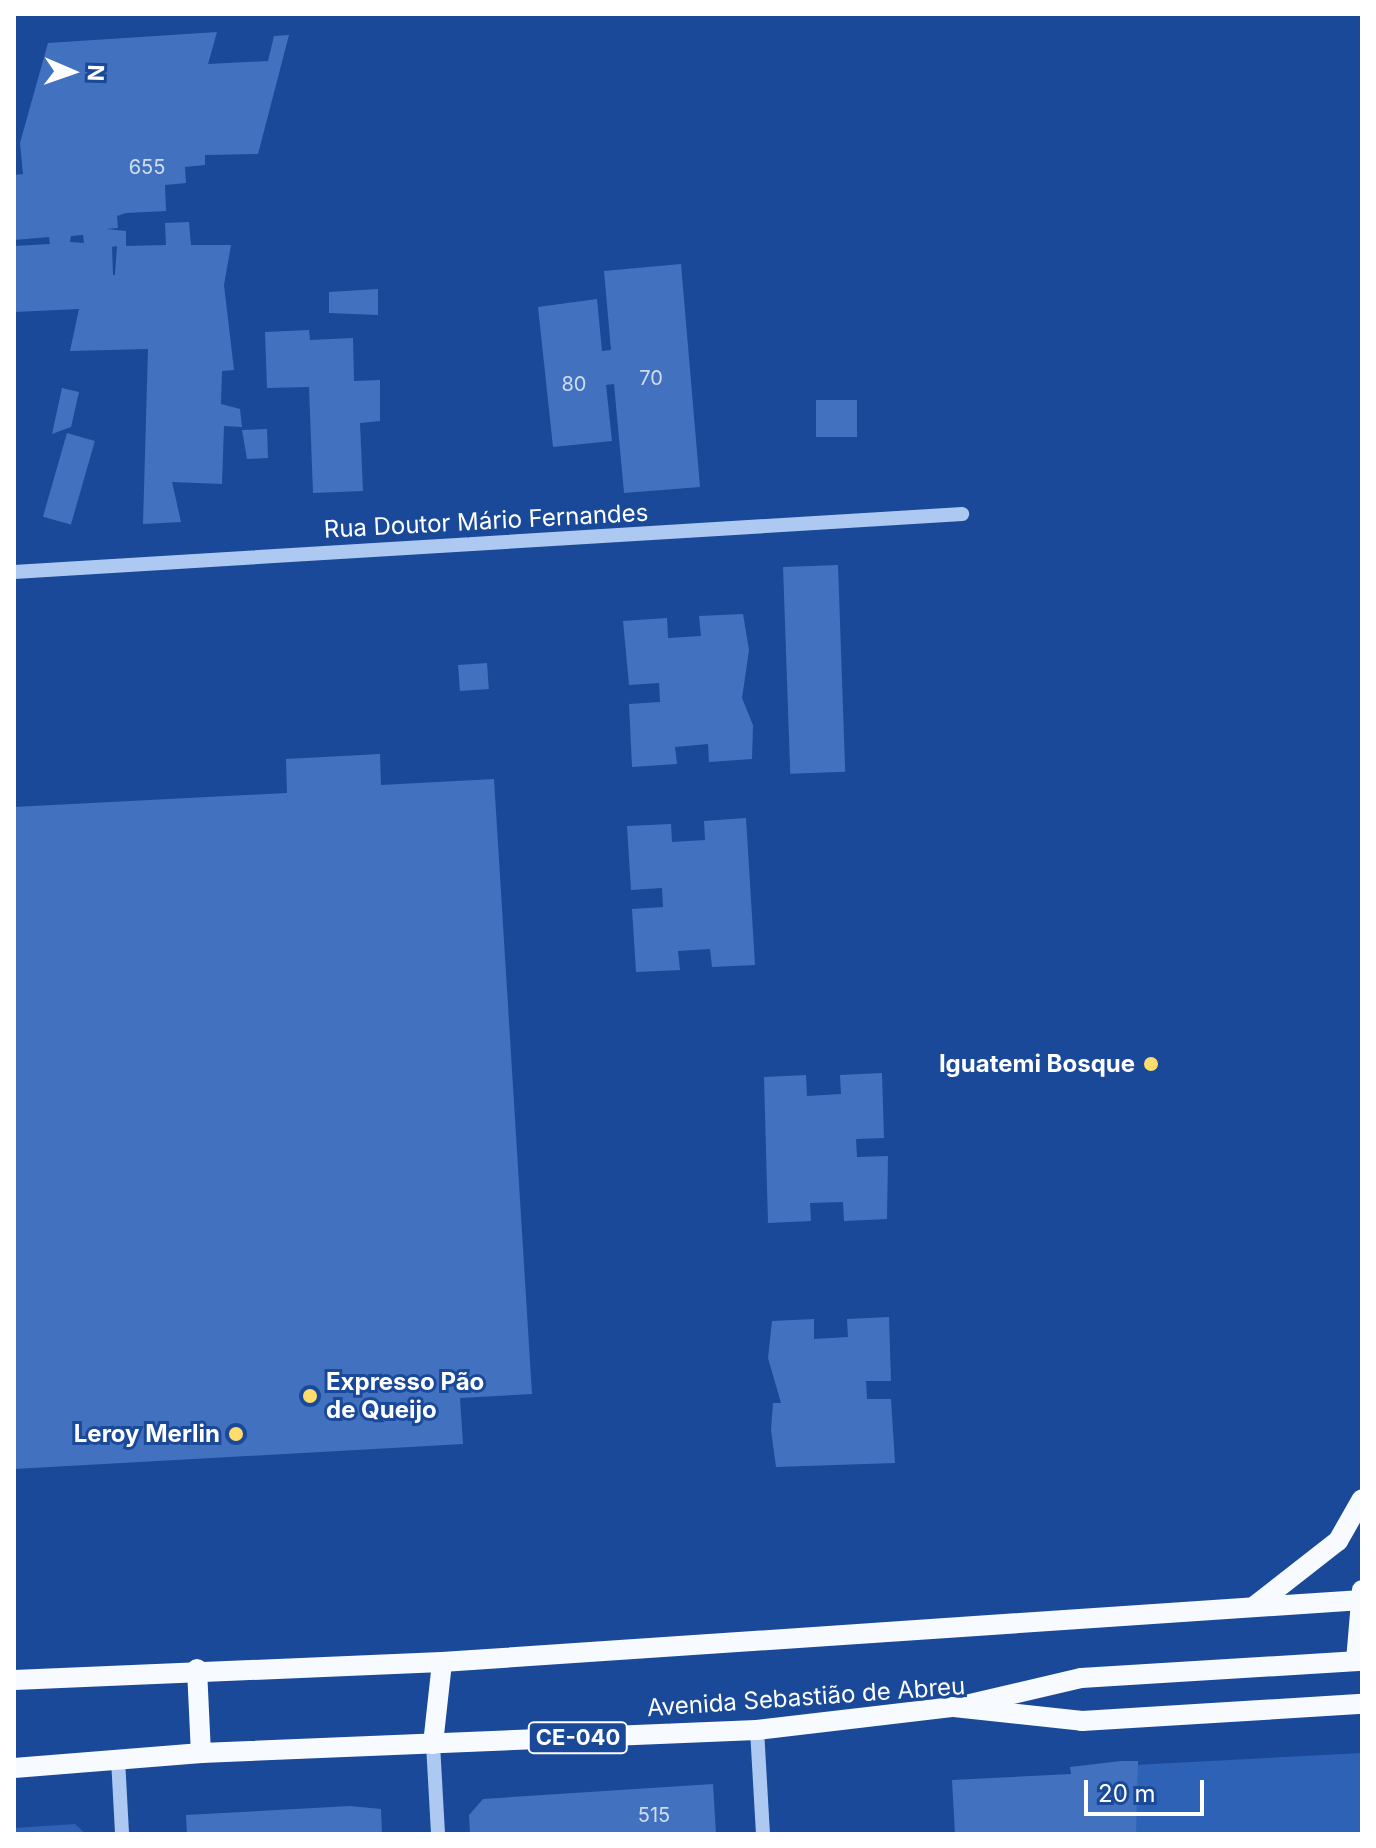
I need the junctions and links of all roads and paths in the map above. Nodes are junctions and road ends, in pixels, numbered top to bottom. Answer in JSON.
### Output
{"nodes":[{"id":1,"x":962,"y":514,"type":"dead end"},
{"id":2,"x":14,"y":572,"type":"edge"},
{"id":3,"x":1362,"y":1499,"type":"edge"},
{"id":4,"x":1361,"y":1596,"type":"edge"},
{"id":5,"x":1256,"y":1605,"type":"junction"},
{"id":6,"x":1359,"y":1661,"type":"edge"},
{"id":7,"x":442,"y":1662,"type":"junction"},
{"id":8,"x":197,"y":1669,"type":"junction"},
{"id":9,"x":14,"y":1680,"type":"edge"},
{"id":10,"x":1362,"y":1704,"type":"edge"},
{"id":11,"x":954,"y":1707,"type":"junction"},
{"id":12,"x":757,"y":1730,"type":"junction"},
{"id":13,"x":433,"y":1744,"type":"junction"},
{"id":14,"x":201,"y":1753,"type":"junction"},
{"id":15,"x":118,"y":1759,"type":"junction"},
{"id":16,"x":14,"y":1768,"type":"edge"},
{"id":17,"x":122,"y":1834,"type":"edge"},
{"id":18,"x":438,"y":1834,"type":"edge"},
{"id":19,"x":763,"y":1834,"type":"edge"}],
"edges":[{"from":1,"to":2,"type":"street","name":"Rua Doutor Mário Fernandes"},
{"from":3,"to":5,"type":"main road"},
{"from":4,"to":5,"type":"main road"},
{"from":4,"to":6,"type":"main road"},
{"from":5,"to":7,"type":"main road"},
{"from":6,"to":11,"type":"main road"},
{"from":7,"to":8,"type":"main road"},
{"from":7,"to":13,"type":"main road"},
{"from":8,"to":9,"type":"main road"},
{"from":8,"to":14,"type":"main road"},
{"from":10,"to":11,"type":"main road","name":"Avenida Sebastião de Abreu","number":"CE-040"},
{"from":11,"to":12,"type":"main road","name":"Avenida Sebastião de Abreu","number":"CE-040"},
{"from":12,"to":13,"type":"main road","name":"Avenida Sebastião de Abreu","number":"CE-040"},
{"from":12,"to":19,"type":"street"},
{"from":13,"to":14,"type":"main road","name":"Avenida Sebastião de Abreu","number":"CE-040"},
{"from":13,"to":18,"type":"street"},
{"from":14,"to":15,"type":"main road","name":"Avenida Sebastião de Abreu","number":"CE-040"},
{"from":15,"to":16,"type":"main road","name":"Avenida Sebastião de Abreu","number":"CE-040"},
{"from":15,"to":17,"type":"street"}]}
